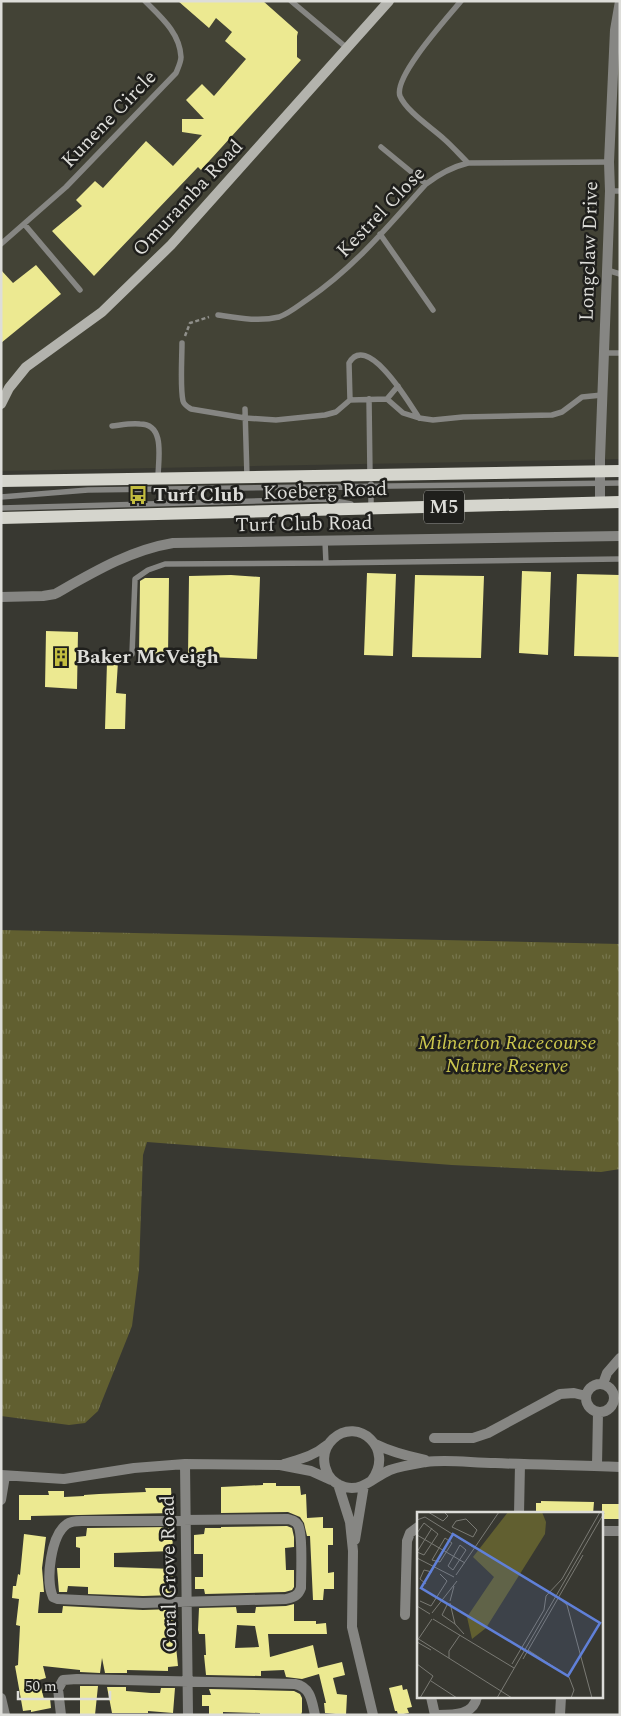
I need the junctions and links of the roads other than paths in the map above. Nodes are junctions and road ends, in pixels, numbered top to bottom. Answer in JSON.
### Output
{"nodes":[{"id":1,"x":145,"y":1,"type":"edge"},
{"id":2,"x":291,"y":1,"type":"edge"},
{"id":3,"x":389,"y":1,"type":"edge"},
{"id":4,"x":461,"y":1,"type":"edge"},
{"id":5,"x":620,"y":1,"type":"edge"},
{"id":6,"x":347,"y":48,"type":"junction"},
{"id":7,"x":381,"y":148,"type":"dead end"},
{"id":8,"x":609,"y":162,"type":"junction"},
{"id":9,"x":468,"y":163,"type":"junction"},
{"id":10,"x":426,"y":184,"type":"junction"},
{"id":11,"x":615,"y":191,"type":"edge"},
{"id":12,"x":25,"y":225,"type":"junction"},
{"id":13,"x":380,"y":234,"type":"junction"},
{"id":14,"x":1,"y":244,"type":"edge"},
{"id":15,"x":607,"y":270,"type":"junction"},
{"id":16,"x":620,"y":274,"type":"edge"},
{"id":17,"x":80,"y":290,"type":"dead end"},
{"id":18,"x":433,"y":310,"type":"dead end"},
{"id":19,"x":218,"y":315,"type":"road end"},
{"id":20,"x":182,"y":343,"type":"road end"},
{"id":21,"x":604,"y":353,"type":"junction"},
{"id":22,"x":620,"y":353,"type":"edge"},
{"id":23,"x":398,"y":386,"type":"junction"},
{"id":24,"x":602,"y":395,"type":"junction"},
{"id":25,"x":387,"y":399,"type":"junction"},
{"id":26,"x":350,"y":400,"type":"junction"},
{"id":27,"x":369,"y":400,"type":"junction"},
{"id":28,"x":1,"y":404,"type":"edge"},
{"id":29,"x":245,"y":409,"type":"dead end"},
{"id":30,"x":245,"y":418,"type":"junction"},
{"id":31,"x":418,"y":418,"type":"junction"},
{"id":32,"x":112,"y":426,"type":"dead end"},
{"id":33,"x":620,"y":471,"type":"edge"},
{"id":34,"x":247,"y":477,"type":"junction"},
{"id":35,"x":600,"y":477,"type":"junction"},
{"id":36,"x":158,"y":478,"type":"junction"},
{"id":37,"x":1,"y":481,"type":"edge"},
{"id":38,"x":371,"y":481,"type":"junction"},
{"id":39,"x":620,"y":483,"type":"edge"},
{"id":40,"x":1,"y":497,"type":"edge"},
{"id":41,"x":600,"y":502,"type":"junction"},
{"id":42,"x":620,"y":502,"type":"edge"},
{"id":43,"x":1,"y":508,"type":"edge"},
{"id":44,"x":371,"y":509,"type":"junction"},
{"id":45,"x":1,"y":518,"type":"edge"},
{"id":46,"x":620,"y":536,"type":"edge"},
{"id":47,"x":325,"y":541,"type":"junction"},
{"id":48,"x":620,"y":559,"type":"edge"},
{"id":49,"x":326,"y":564,"type":"junction"},
{"id":50,"x":1,"y":597,"type":"edge"},
{"id":51,"x":132,"y":654,"type":"dead end"},
{"id":52,"x":620,"y":1358,"type":"edge"},
{"id":53,"x":603,"y":1384,"type":"junction"},
{"id":54,"x":586,"y":1396,"type":"junction"},
{"id":55,"x":617,"y":1400,"type":"edge"},
{"id":56,"x":598,"y":1412,"type":"junction"},
{"id":57,"x":434,"y":1438,"type":"dead end"},
{"id":58,"x":329,"y":1443,"type":"junction"},
{"id":59,"x":375,"y":1444,"type":"junction"},
{"id":60,"x":430,"y":1461,"type":"junction"},
{"id":61,"x":185,"y":1464,"type":"junction"},
{"id":62,"x":520,"y":1464,"type":"junction"},
{"id":63,"x":280,"y":1465,"type":"junction"},
{"id":64,"x":597,"y":1466,"type":"junction"},
{"id":65,"x":620,"y":1467,"type":"edge"},
{"id":66,"x":3,"y":1476,"type":"edge"},
{"id":67,"x":335,"y":1482,"type":"junction"},
{"id":68,"x":368,"y":1483,"type":"junction"},
{"id":69,"x":1,"y":1500,"type":"edge"},
{"id":70,"x":519,"y":1512,"type":"edge"},
{"id":71,"x":186,"y":1520,"type":"junction"},
{"id":72,"x":417,"y":1528,"type":"edge"},
{"id":73,"x":604,"y":1531,"type":"edge"},
{"id":74,"x":620,"y":1531,"type":"edge"},
{"id":75,"x":353,"y":1551,"type":"junction"},
{"id":76,"x":187,"y":1602,"type":"junction"},
{"id":77,"x":405,"y":1615,"type":"dead end"},
{"id":78,"x":188,"y":1682,"type":"junction"},
{"id":79,"x":1,"y":1698,"type":"edge"},
{"id":80,"x":430,"y":1698,"type":"edge"},
{"id":81,"x":476,"y":1698,"type":"edge"},
{"id":82,"x":561,"y":1698,"type":"edge"},
{"id":83,"x":4,"y":1715,"type":"edge"},
{"id":84,"x":61,"y":1715,"type":"edge"},
{"id":85,"x":188,"y":1715,"type":"edge"},
{"id":86,"x":315,"y":1715,"type":"edge"},
{"id":87,"x":372,"y":1715,"type":"edge"},
{"id":88,"x":435,"y":1715,"type":"edge"},
{"id":89,"x":560,"y":1715,"type":"edge"}],
"edges":[{"from":1,"to":12,"type":"lane","name":"Kunene Circle"},
{"from":2,"to":6,"type":"lane"},
{"from":3,"to":6,"type":"main road","name":"Omuramba Road"},
{"from":4,"to":9,"type":"lane"},
{"from":5,"to":8,"type":"street","name":"Longclaw Drive"},
{"from":6,"to":28,"type":"main road","name":"Omuramba Road"},
{"from":7,"to":10,"type":"lane"},
{"from":8,"to":9,"type":"lane","name":"Kestrel Close"},
{"from":8,"to":11,"type":"street","name":"Longclaw Drive"},
{"from":9,"to":10,"type":"lane","name":"Kestrel Close"},
{"from":10,"to":13,"type":"lane","name":"Kestrel Close"},
{"from":11,"to":15,"type":"street","name":"Longclaw Drive"},
{"from":12,"to":14,"type":"lane","name":"Kunene Circle"},
{"from":12,"to":17,"type":"lane"},
{"from":13,"to":18,"type":"lane"},
{"from":13,"to":19,"type":"lane","name":"Kestrel Close"},
{"from":15,"to":16,"type":"lane"},
{"from":15,"to":21,"type":"street","name":"Longclaw Drive"},
{"from":20,"to":30,"type":"lane"},
{"from":21,"to":22,"type":"lane"},
{"from":21,"to":24,"type":"street","name":"Longclaw Drive"},
{"from":23,"to":25,"type":"lane"},
{"from":23,"to":26,"type":"lane"},
{"from":23,"to":31,"type":"lane"},
{"from":24,"to":31,"type":"lane"},
{"from":24,"to":35,"type":"street","name":"Longclaw Drive"},
{"from":25,"to":27,"type":"lane"},
{"from":25,"to":31,"type":"lane"},
{"from":26,"to":27,"type":"lane"},
{"from":26,"to":30,"type":"lane"},
{"from":27,"to":38,"type":"lane"},
{"from":29,"to":30,"type":"lane"},
{"from":30,"to":34,"type":"lane"},
{"from":32,"to":36,"type":"lane"},
{"from":33,"to":35,"type":"main road","name":"Koeberg Road","number":"M5"},
{"from":34,"to":36,"type":"main road","name":"Koeberg Road","number":"M5"},
{"from":34,"to":38,"type":"main road","name":"Koeberg Road","number":"M5"},
{"from":35,"to":38,"type":"main road","name":"Koeberg Road","number":"M5"},
{"from":35,"to":39,"type":"lane"},
{"from":35,"to":41,"type":"street","name":"Longclaw Drive"},
{"from":36,"to":37,"type":"main road","name":"Koeberg Road","number":"M5"},
{"from":38,"to":40,"type":"lane"},
{"from":38,"to":44,"type":"lane"},
{"from":41,"to":42,"type":"main road","name":"Koeberg Road","number":"M5"},
{"from":41,"to":44,"type":"main road","name":"Koeberg Road","number":"M5"},
{"from":43,"to":44,"type":"lane"},
{"from":44,"to":45,"type":"main road","name":"Koeberg Road","number":"M5"},
{"from":46,"to":47,"type":"street","name":"Turf Club Road"},
{"from":47,"to":49,"type":"lane"},
{"from":47,"to":50,"type":"street","name":"Turf Club Road"},
{"from":48,"to":49,"type":"lane"},
{"from":49,"to":51,"type":"lane"},
{"from":52,"to":53,"type":"street"},
{"from":53,"to":54,"type":"street"},
{"from":53,"to":55,"type":"street"},
{"from":54,"to":56,"type":"street"},
{"from":54,"to":57,"type":"street"},
{"from":55,"to":56,"type":"street"},
{"from":56,"to":64,"type":"street"},
{"from":58,"to":59,"type":"street"},
{"from":58,"to":63,"type":"street"},
{"from":58,"to":67,"type":"street"},
{"from":59,"to":60,"type":"street"},
{"from":59,"to":68,"type":"street"},
{"from":60,"to":62,"type":"street"},
{"from":60,"to":68,"type":"street"},
{"from":61,"to":63,"type":"street"},
{"from":61,"to":66,"type":"street"},
{"from":61,"to":71,"type":"street","name":"Coral Grove Road"},
{"from":62,"to":64,"type":"street"},
{"from":62,"to":70,"type":"street"},
{"from":63,"to":67,"type":"street"},
{"from":64,"to":65,"type":"street"},
{"from":66,"to":69,"type":"street"},
{"from":67,"to":68,"type":"street"},
{"from":67,"to":75,"type":"street"},
{"from":68,"to":75,"type":"street"},
{"from":71,"to":76,"type":"street","name":"Coral Grove Road"},
{"from":71,"to":76,"type":"street"},
{"from":71,"to":76,"type":"street"},
{"from":72,"to":77,"type":"street"},
{"from":73,"to":74,"type":"street"},
{"from":75,"to":87,"type":"street"},
{"from":76,"to":78,"type":"street","name":"Coral Grove Road"},
{"from":78,"to":84,"type":"street"},
{"from":78,"to":85,"type":"street","name":"Coral Grove Road"},
{"from":78,"to":86,"type":"street"},
{"from":79,"to":83,"type":"street"},
{"from":80,"to":88,"type":"street"},
{"from":81,"to":88,"type":"street"},
{"from":82,"to":89,"type":"street"}]}
